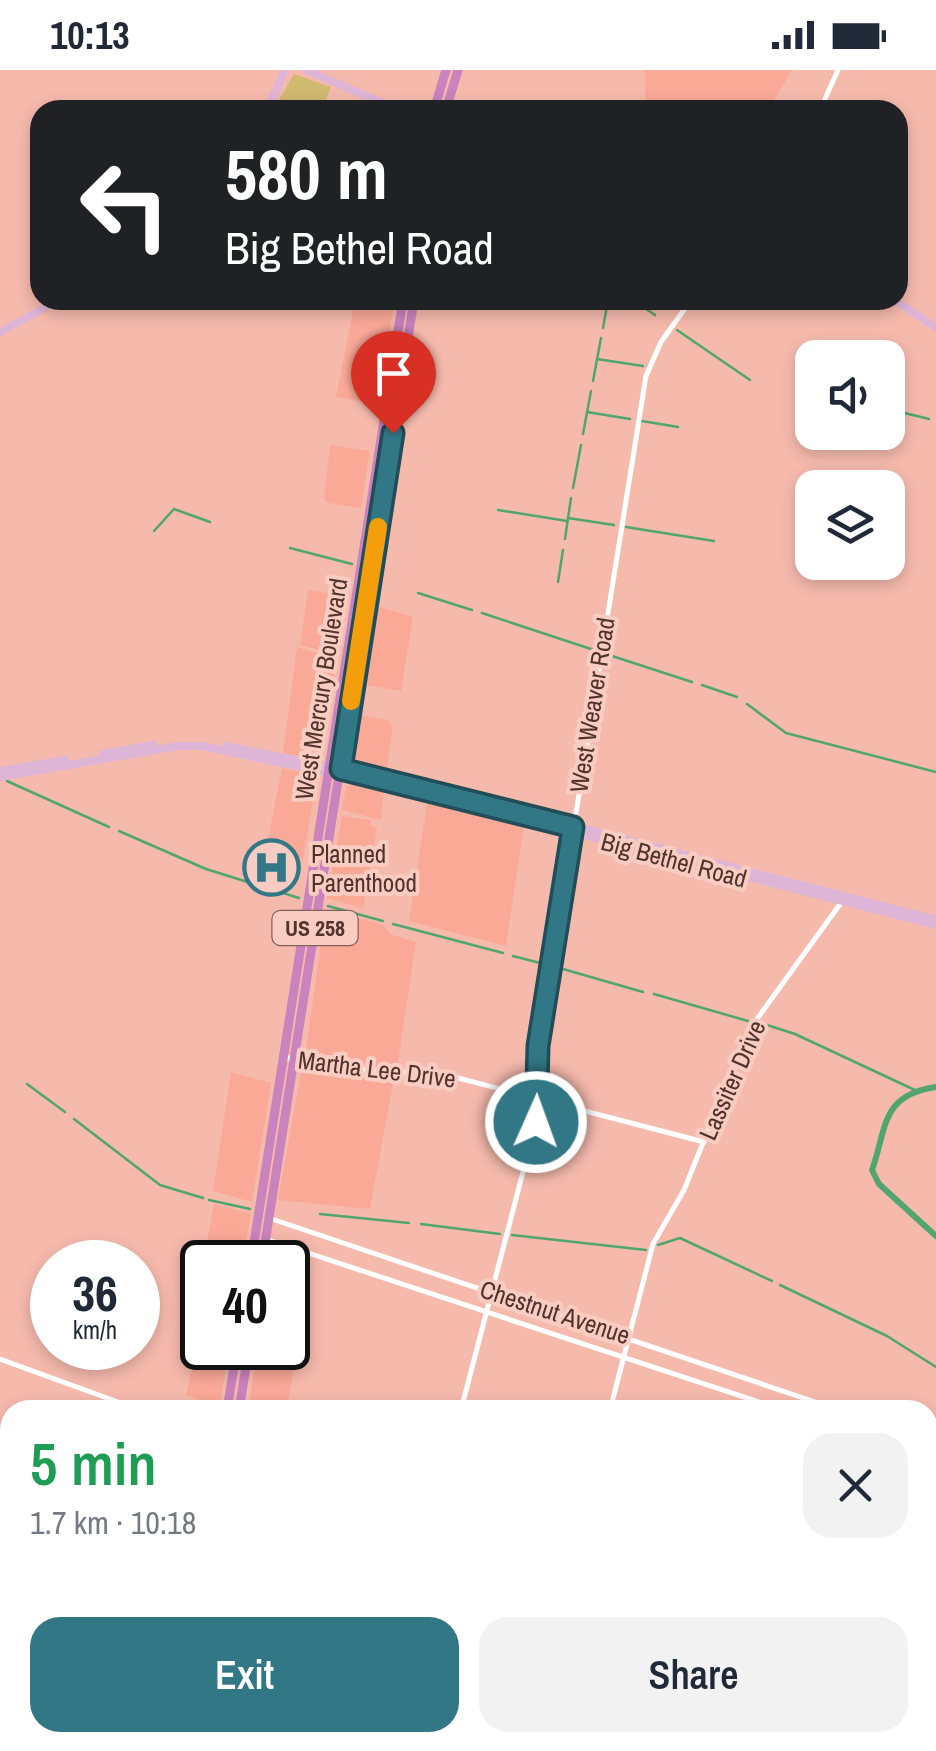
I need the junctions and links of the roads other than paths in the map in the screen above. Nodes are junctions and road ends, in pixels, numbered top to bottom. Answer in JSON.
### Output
{"nodes":[{"id":1,"x":285,"y":70,"type":"edge"},
{"id":2,"x":306,"y":70,"type":"edge"},
{"id":3,"x":446,"y":70,"type":"edge"},
{"id":4,"x":458,"y":70,"type":"edge"},
{"id":5,"x":838,"y":70,"type":"edge"},
{"id":6,"x":271,"y":100,"type":"edge"},
{"id":7,"x":376,"y":100,"type":"edge"},
{"id":8,"x":437,"y":100,"type":"edge"},
{"id":9,"x":449,"y":100,"type":"edge"},
{"id":10,"x":824,"y":100,"type":"edge"},
{"id":11,"x":908,"y":309,"type":"edge"},
{"id":12,"x":41,"y":310,"type":"edge"},
{"id":13,"x":401,"y":310,"type":"edge"},
{"id":14,"x":412,"y":310,"type":"edge"},
{"id":15,"x":683,"y":310,"type":"edge"},
{"id":16,"x":936,"y":328,"type":"edge"},
{"id":17,"x":0,"y":332,"type":"edge"},
{"id":18,"x":260,"y":745,"type":"dead end"},
{"id":19,"x":271,"y":755,"type":"junction"},
{"id":20,"x":329,"y":771,"type":"junction"},
{"id":21,"x":340,"y":773,"type":"junction"},
{"id":22,"x":0,"y":774,"type":"edge"},
{"id":23,"x":572,"y":830,"type":"junction"},
{"id":24,"x":843,"y":900,"type":"junction"},
{"id":25,"x":936,"y":923,"type":"edge"},
{"id":26,"x":282,"y":1056,"type":"junction"},
{"id":27,"x":294,"y":1059,"type":"junction"},
{"id":28,"x":540,"y":1099,"type":"junction"},
{"id":29,"x":704,"y":1142,"type":"junction"},
{"id":30,"x":260,"y":1206,"type":"junction"},
{"id":31,"x":269,"y":1218,"type":"junction"},
{"id":32,"x":266,"y":1239,"type":"junction"},
{"id":33,"x":254,"y":1240,"type":"edge"},
{"id":34,"x":492,"y":1291,"type":"junction"},
{"id":35,"x":487,"y":1312,"type":"junction"},
{"id":36,"x":629,"y":1336,"type":"junction"},
{"id":37,"x":624,"y":1356,"type":"junction"},
{"id":38,"x":0,"y":1360,"type":"edge"},
{"id":39,"x":233,"y":1370,"type":"edge"},
{"id":40,"x":245,"y":1370,"type":"edge"},
{"id":41,"x":112,"y":1400,"type":"edge"},
{"id":42,"x":229,"y":1400,"type":"edge"},
{"id":43,"x":241,"y":1400,"type":"edge"},
{"id":44,"x":464,"y":1400,"type":"edge"},
{"id":45,"x":613,"y":1400,"type":"edge"},
{"id":46,"x":754,"y":1400,"type":"edge"},
{"id":47,"x":811,"y":1400,"type":"edge"}],
"edges":[{"from":1,"to":6,"type":"main road"},
{"from":2,"to":7,"type":"main road"},
{"from":3,"to":8,"type":"highway"},
{"from":4,"to":9,"type":"highway"},
{"from":5,"to":10,"type":"street"},
{"from":11,"to":16,"type":"main road"},
{"from":12,"to":17,"type":"main road"},
{"from":13,"to":20,"type":"highway","name":"West Mercury Boulevard","number":"US 258"},
{"from":14,"to":21,"type":"highway","name":"West Mercury Boulevard","number":"US 258"},
{"from":15,"to":23,"type":"street","name":"West Weaver Road"},
{"from":18,"to":19,"type":"main road"},
{"from":19,"to":20,"type":"main road","name":"Big Bethel Road"},
{"from":19,"to":22,"type":"main road","name":"Big Bethel Road"},
{"from":20,"to":21,"type":"main road","name":"Big Bethel Road"},
{"from":20,"to":22,"type":"main road","name":"Big Bethel Road"},
{"from":20,"to":26,"type":"highway","name":"West Mercury Boulevard","number":"US 258"},
{"from":21,"to":23,"type":"main road","name":"Big Bethel Road"},
{"from":21,"to":27,"type":"highway","name":"West Mercury Boulevard","number":"US 258"},
{"from":23,"to":24,"type":"main road","name":"Big Bethel Road"},
{"from":23,"to":28,"type":"street","name":"West Weaver Road"},
{"from":24,"to":25,"type":"main road","name":"Big Bethel Road"},
{"from":24,"to":29,"type":"street","name":"Lassiter Drive"},
{"from":26,"to":27,"type":"street","name":"Martha Lee Drive"},
{"from":26,"to":30,"type":"highway","name":"West Mercury Boulevard","number":"US 258"},
{"from":27,"to":28,"type":"street","name":"Martha Lee Drive"},
{"from":27,"to":31,"type":"highway","name":"West Mercury Boulevard","number":"US 258"},
{"from":28,"to":29,"type":"street","name":"Martha Lee Drive"},
{"from":28,"to":34,"type":"street","name":"West Weaver Road"},
{"from":29,"to":36,"type":"street","name":"Lassiter Drive"},
{"from":30,"to":32,"type":"highway"},
{"from":30,"to":33,"type":"highway","name":"West Mercury Boulevard","number":"US 258"},
{"from":31,"to":32,"type":"highway","name":"West Mercury Boulevard","number":"US 258"},
{"from":31,"to":34,"type":"street","name":"Chestnut Avenue"},
{"from":32,"to":35,"type":"street","name":"Chestnut Avenue"},
{"from":34,"to":35,"type":"street","name":"West Weaver Road"},
{"from":34,"to":36,"type":"street","name":"Chestnut Avenue"},
{"from":35,"to":37,"type":"street","name":"Chestnut Avenue"},
{"from":35,"to":44,"type":"street","name":"West Weaver Road"},
{"from":36,"to":37,"type":"street","name":"Lassiter Drive"},
{"from":36,"to":47,"type":"street","name":"Chestnut Avenue"},
{"from":37,"to":45,"type":"street","name":"Lassiter Drive"},
{"from":37,"to":46,"type":"street","name":"Chestnut Avenue"},
{"from":38,"to":41,"type":"street"},
{"from":39,"to":42,"type":"highway"},
{"from":40,"to":43,"type":"highway"}]}
